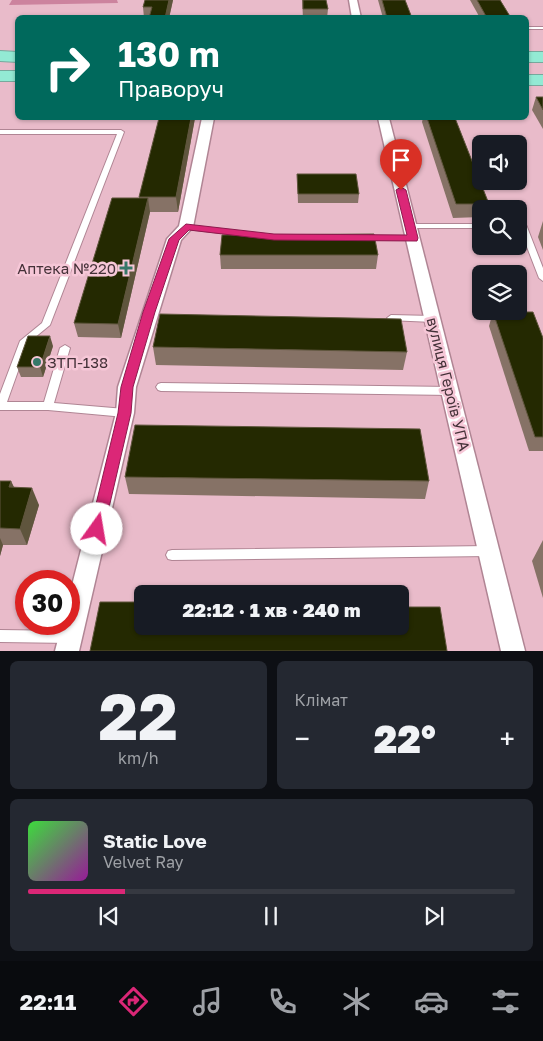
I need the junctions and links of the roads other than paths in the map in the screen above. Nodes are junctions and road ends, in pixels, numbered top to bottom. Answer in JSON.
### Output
{"nodes":[{"id":1,"x":353,"y":0,"type":"edge"},
{"id":2,"x":356,"y":15,"type":"edge"},
{"id":3,"x":529,"y":28,"type":"edge"},
{"id":4,"x":543,"y":28,"type":"edge"},
{"id":5,"x":0,"y":56,"type":"edge"},
{"id":6,"x":15,"y":56,"type":"edge"},
{"id":7,"x":529,"y":57,"type":"edge"},
{"id":8,"x":543,"y":57,"type":"edge"},
{"id":9,"x":0,"y":76,"type":"edge"},
{"id":10,"x":15,"y":76,"type":"edge"},
{"id":11,"x":529,"y":80,"type":"edge"},
{"id":12,"x":543,"y":80,"type":"edge"},
{"id":13,"x":208,"y":120,"type":"edge"},
{"id":14,"x":383,"y":120,"type":"edge"},
{"id":15,"x":0,"y":132,"type":"edge"},
{"id":16,"x":186,"y":227,"type":"junction"},
{"id":17,"x":472,"y":227,"type":"edge"},
{"id":18,"x":411,"y":232,"type":"junction"},
{"id":19,"x":274,"y":237,"type":"edge"},
{"id":20,"x":527,"y":237,"type":"edge"},
{"id":21,"x":354,"y":238,"type":"edge"},
{"id":22,"x":543,"y":278,"type":"edge"},
{"id":23,"x":384,"y":318,"type":"edge"},
{"id":24,"x":433,"y":319,"type":"junction"},
{"id":25,"x":65,"y":348,"type":"dead end"},
{"id":26,"x":161,"y":387,"type":"dead end"},
{"id":27,"x":451,"y":392,"type":"junction"},
{"id":28,"x":1,"y":405,"type":"edge"},
{"id":29,"x":48,"y":406,"type":"junction"},
{"id":30,"x":125,"y":413,"type":"junction"},
{"id":31,"x":489,"y":551,"type":"junction"},
{"id":32,"x":172,"y":555,"type":"dead end"},
{"id":33,"x":0,"y":636,"type":"edge"},
{"id":34,"x":69,"y":644,"type":"edge"},
{"id":35,"x":513,"y":651,"type":"edge"}],
"edges":[{"from":1,"to":2,"type":"street"},
{"from":3,"to":4,"type":"lane"},
{"from":5,"to":6,"type":"highway"},
{"from":7,"to":8,"type":"highway"},
{"from":9,"to":10,"type":"highway"},
{"from":11,"to":12,"type":"highway"},
{"from":13,"to":16,"type":"street"},
{"from":14,"to":18,"type":"street","name":"вулиця Героїв УПА"},
{"from":15,"to":28,"type":"lane"},
{"from":16,"to":19,"type":"lane"},
{"from":16,"to":30,"type":"street"},
{"from":17,"to":18,"type":"lane"},
{"from":18,"to":21,"type":"lane"},
{"from":18,"to":24,"type":"street","name":"вулиця Героїв УПА"},
{"from":20,"to":22,"type":"lane"},
{"from":23,"to":24,"type":"lane"},
{"from":24,"to":27,"type":"street","name":"вулиця Героїв УПА"},
{"from":25,"to":29,"type":"lane"},
{"from":26,"to":27,"type":"lane"},
{"from":27,"to":31,"type":"street","name":"вулиця Героїв УПА"},
{"from":28,"to":29,"type":"lane"},
{"from":29,"to":30,"type":"lane"},
{"from":30,"to":34,"type":"street"},
{"from":31,"to":32,"type":"lane"},
{"from":31,"to":35,"type":"street","name":"вулиця Героїв УПА"},
{"from":33,"to":34,"type":"lane"}]}
